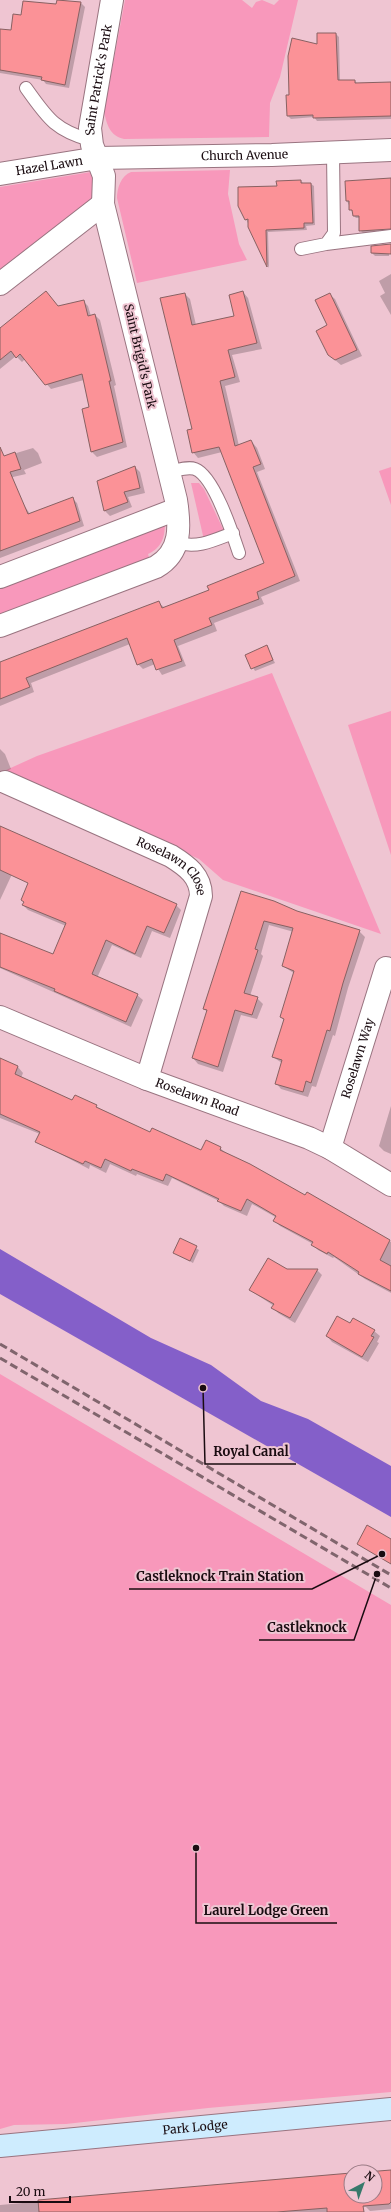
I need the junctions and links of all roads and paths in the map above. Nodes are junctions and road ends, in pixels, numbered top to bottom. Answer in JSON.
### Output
{"nodes":[{"id":1,"x":112,"y":0,"type":"edge"},
{"id":2,"x":26,"y":88,"type":"dead end"},
{"id":3,"x":94,"y":149,"type":"junction"},
{"id":4,"x":391,"y":150,"type":"edge"},
{"id":5,"x":333,"y":153,"type":"junction"},
{"id":6,"x":0,"y":174,"type":"edge"},
{"id":7,"x":103,"y":204,"type":"junction"},
{"id":8,"x":391,"y":236,"type":"edge"},
{"id":9,"x":326,"y":244,"type":"junction"},
{"id":10,"x":302,"y":249,"type":"dead end"},
{"id":11,"x":0,"y":284,"type":"edge"},
{"id":12,"x":168,"y":472,"type":"junction"},
{"id":13,"x":177,"y":509,"type":"junction"},
{"id":14,"x":233,"y":533,"type":"junction"},
{"id":15,"x":177,"y":543,"type":"junction"},
{"id":16,"x":239,"y":553,"type":"dead end"},
{"id":17,"x":0,"y":577,"type":"edge"},
{"id":18,"x":0,"y":626,"type":"edge"},
{"id":19,"x":5,"y":782,"type":"dead end"},
{"id":20,"x":386,"y":968,"type":"dead end"},
{"id":21,"x":0,"y":1017,"type":"edge"},
{"id":22,"x":147,"y":1080,"type":"junction"},
{"id":23,"x":330,"y":1148,"type":"junction"},
{"id":24,"x":391,"y":1185,"type":"edge"},
{"id":25,"x":391,"y":2109,"type":"edge"},
{"id":26,"x":0,"y":2146,"type":"edge"}],
"edges":[{"from":1,"to":3,"type":"street","name":"Saint Patrick's Park"},
{"from":2,"to":3,"type":"lane"},
{"from":3,"to":5,"type":"street","name":"Church Avenue"},
{"from":3,"to":6,"type":"street","name":"Hazel Lawn"},
{"from":3,"to":7,"type":"street","name":"Saint Brigid's Park"},
{"from":4,"to":5,"type":"street","name":"Church Avenue"},
{"from":5,"to":9,"type":"lane"},
{"from":7,"to":11,"type":"street"},
{"from":7,"to":12,"type":"street","name":"Saint Brigid's Park"},
{"from":8,"to":9,"type":"lane"},
{"from":9,"to":10,"type":"lane"},
{"from":12,"to":13,"type":"street","name":"Saint Brigid's Park"},
{"from":12,"to":14,"type":"lane"},
{"from":13,"to":15,"type":"street","name":"Saint Brigid's Park"},
{"from":13,"to":17,"type":"street"},
{"from":14,"to":15,"type":"lane"},
{"from":14,"to":16,"type":"lane"},
{"from":15,"to":18,"type":"street"},
{"from":19,"to":22,"type":"street","name":"Roselawn Close"},
{"from":20,"to":23,"type":"street","name":"Roselawn Way"},
{"from":21,"to":22,"type":"street","name":"Roselawn Road"},
{"from":22,"to":23,"type":"street","name":"Roselawn Road"},
{"from":23,"to":24,"type":"street","name":"Roselawn Road"},
{"from":25,"to":26,"type":"street","name":"Park Lodge"}]}
